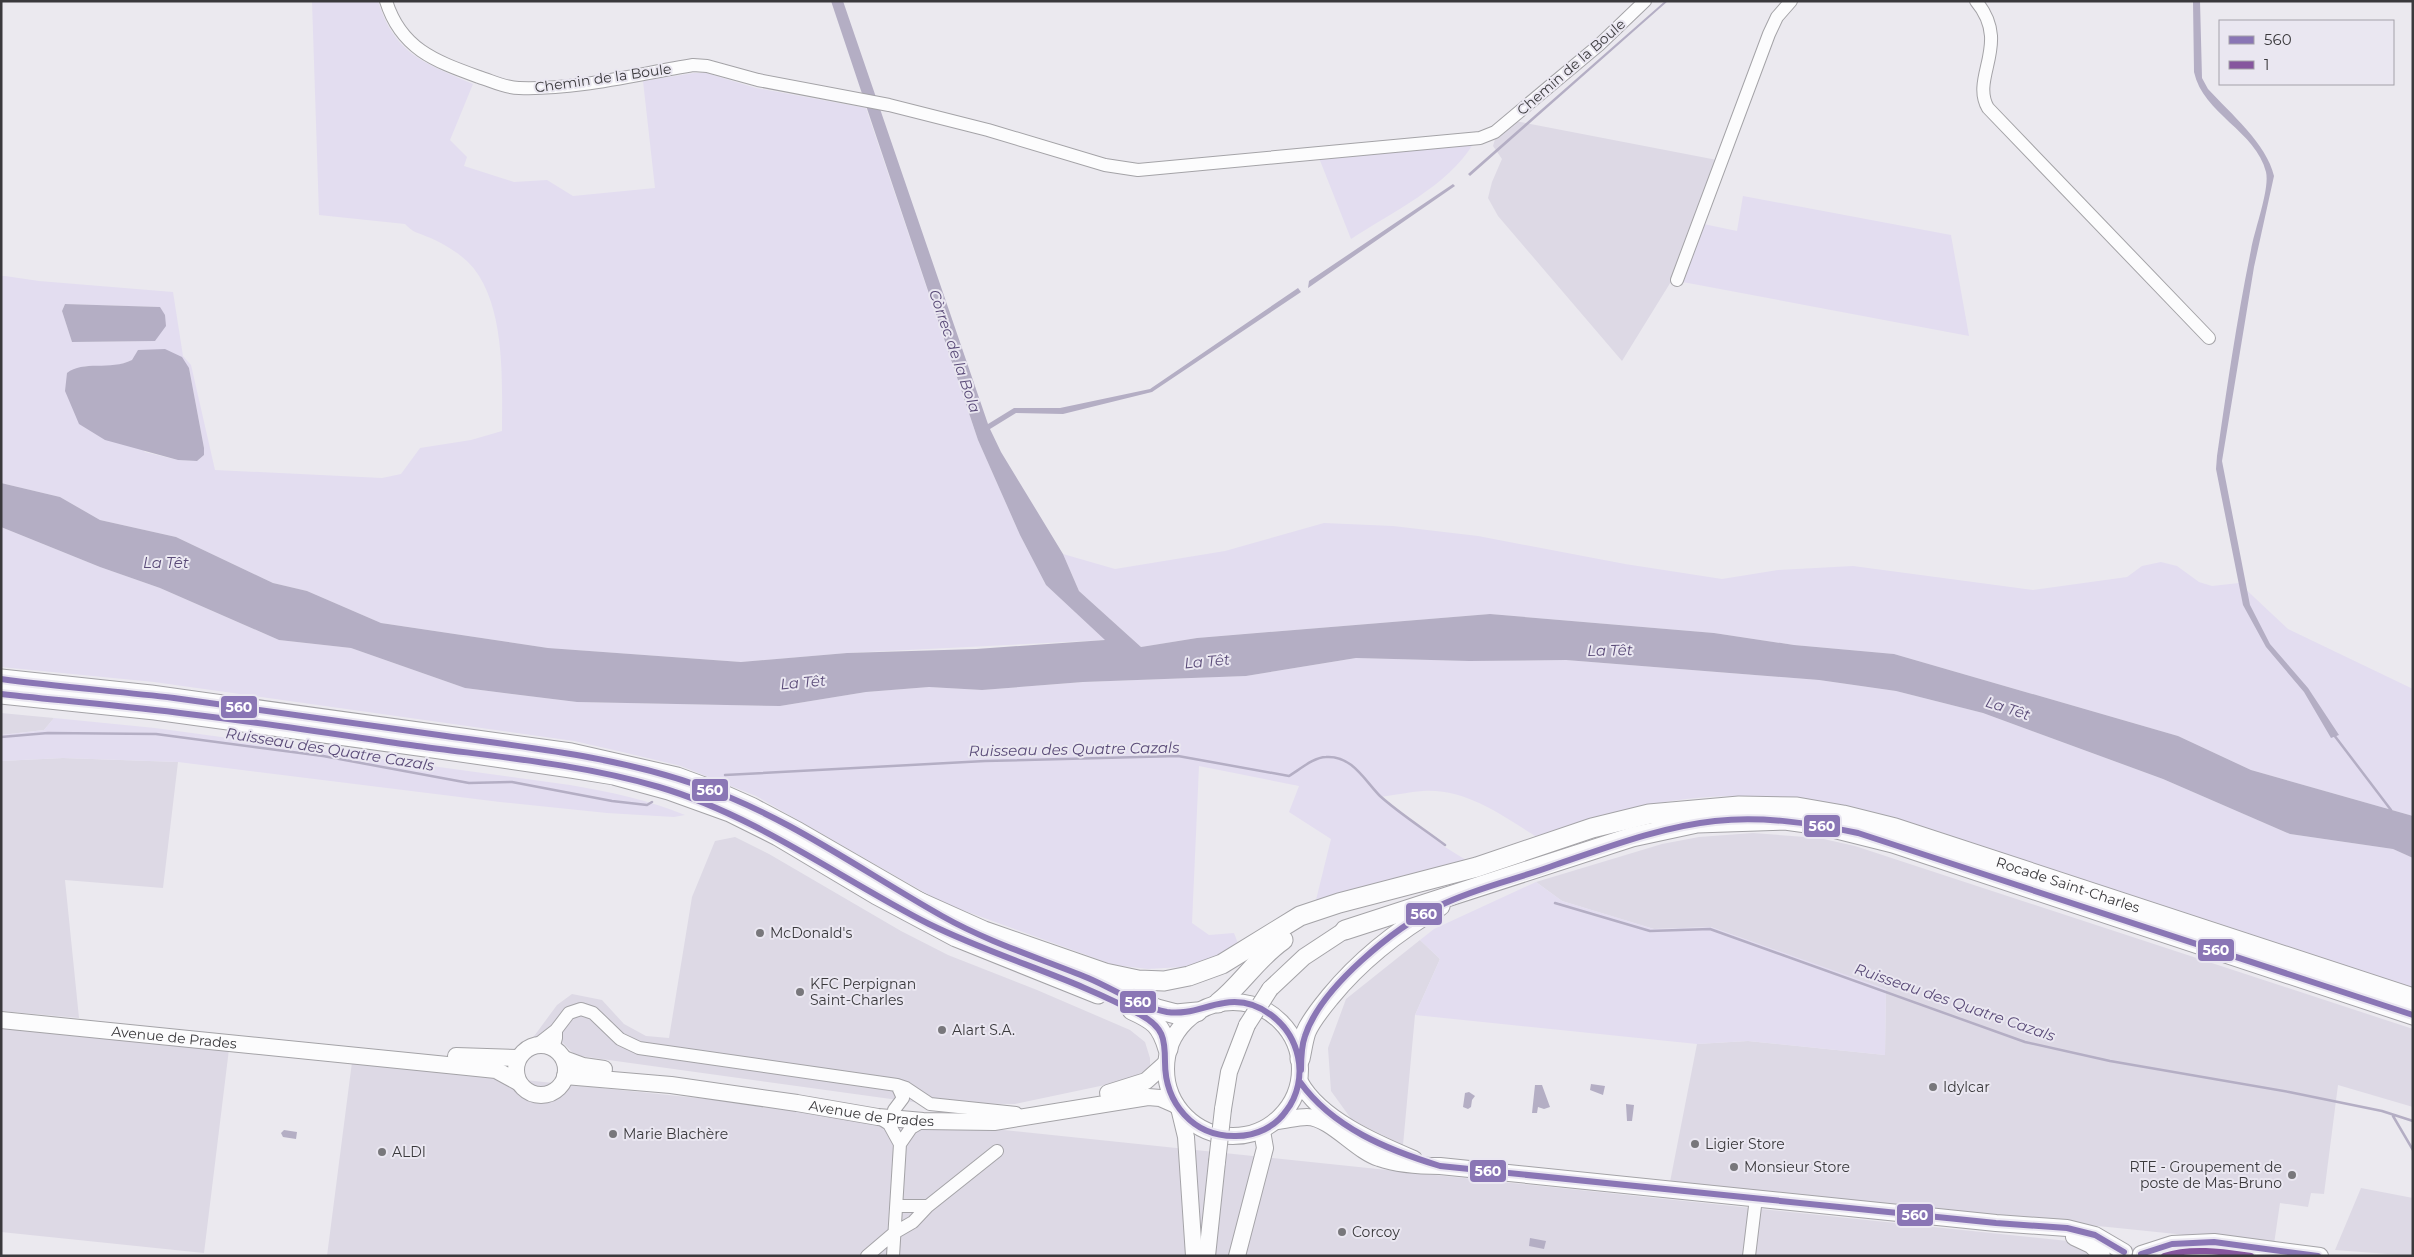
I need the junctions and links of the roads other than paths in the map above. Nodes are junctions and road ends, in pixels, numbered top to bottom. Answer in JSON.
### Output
{"nodes":[{"id":1,"x":386,"y":1,"type":"edge"},
{"id":2,"x":1645,"y":1,"type":"edge"},
{"id":3,"x":1791,"y":1,"type":"edge"},
{"id":4,"x":1976,"y":1,"type":"edge"},
{"id":5,"x":1677,"y":280,"type":"dead end"},
{"id":6,"x":2209,"y":338,"type":"dead end"},
{"id":7,"x":1,"y":679,"type":"edge"},
{"id":8,"x":1,"y":694,"type":"edge"},
{"id":9,"x":1714,"y":807,"type":"junction"},
{"id":10,"x":1650,"y":814,"type":"junction"},
{"id":11,"x":1600,"y":848,"type":"junction"},
{"id":12,"x":917,"y":901,"type":"junction"},
{"id":13,"x":1345,"y":930,"type":"junction"},
{"id":14,"x":1092,"y":986,"type":"junction"},
{"id":15,"x":2413,"y":998,"type":"edge"},
{"id":16,"x":1218,"y":1003,"type":"junction"},
{"id":17,"x":1197,"y":1012,"type":"junction"},
{"id":18,"x":2413,"y":1015,"type":"edge"},
{"id":19,"x":1,"y":1020,"type":"edge"},
{"id":20,"x":552,"y":1050,"type":"junction"},
{"id":21,"x":346,"y":1053,"type":"junction"},
{"id":22,"x":1166,"y":1057,"type":"junction"},
{"id":23,"x":518,"y":1058,"type":"junction"},
{"id":24,"x":1300,"y":1059,"type":"junction"},
{"id":25,"x":565,"y":1076,"type":"junction"},
{"id":26,"x":518,"y":1082,"type":"junction"},
{"id":27,"x":1300,"y":1082,"type":"junction"},
{"id":28,"x":897,"y":1085,"type":"junction"},
{"id":29,"x":1178,"y":1109,"type":"junction"},
{"id":30,"x":894,"y":1110,"type":"junction"},
{"id":31,"x":1016,"y":1113,"type":"junction"},
{"id":32,"x":878,"y":1117,"type":"junction"},
{"id":33,"x":924,"y":1121,"type":"junction"},
{"id":34,"x":1277,"y":1121,"type":"junction"},
{"id":35,"x":1262,"y":1131,"type":"junction"},
{"id":36,"x":900,"y":1144,"type":"junction"},
{"id":37,"x":996,"y":1151,"type":"dead end"},
{"id":38,"x":1440,"y":1166,"type":"junction"},
{"id":39,"x":1756,"y":1198,"type":"junction"},
{"id":40,"x":896,"y":1206,"type":"junction"},
{"id":41,"x":928,"y":1206,"type":"junction"},
{"id":42,"x":1996,"y":1223,"type":"junction"},
{"id":43,"x":894,"y":1233,"type":"junction"},
{"id":44,"x":2260,"y":1249,"type":"junction"},
{"id":45,"x":2120,"y":1254,"type":"edge"},
{"id":46,"x":2143,"y":1255,"type":"edge"},
{"id":47,"x":867,"y":1256,"type":"edge"},
{"id":48,"x":893,"y":1256,"type":"edge"},
{"id":49,"x":1194,"y":1256,"type":"edge"},
{"id":50,"x":1207,"y":1256,"type":"edge"},
{"id":51,"x":1237,"y":1256,"type":"edge"},
{"id":52,"x":1749,"y":1256,"type":"edge"},
{"id":53,"x":2102,"y":1256,"type":"edge"},
{"id":54,"x":2176,"y":1256,"type":"edge"},
{"id":55,"x":2320,"y":1256,"type":"edge"}],
"edges":[{"from":1,"to":2,"type":"street","name":"Chemin de la Boule"},
{"from":3,"to":5,"type":"street"},
{"from":4,"to":6,"type":"street"},
{"from":7,"to":12,"type":"highway"},
{"from":8,"to":14,"type":"highway"},
{"from":9,"to":10,"type":"highway"},
{"from":9,"to":13,"type":"highway"},
{"from":9,"to":15,"type":"highway","name":"Rocade Saint-Charles"},
{"from":10,"to":12,"type":"highway"},
{"from":10,"to":16,"type":"highway"},
{"from":11,"to":13,"type":"highway"},
{"from":11,"to":18,"type":"highway","name":"Rocade Saint-Charles"},
{"from":11,"to":24,"type":"highway"},
{"from":12,"to":14,"type":"highway"},
{"from":13,"to":50,"type":"main road","bridge":true},
{"from":14,"to":17,"type":"highway"},
{"from":14,"to":22,"type":"highway"},
{"from":16,"to":17,"type":"main road"},
{"from":16,"to":24,"type":"main road"},
{"from":17,"to":22,"type":"main road"},
{"from":19,"to":21,"type":"main road","name":"Avenue de Prades"},
{"from":20,"to":23,"type":"main road"},
{"from":20,"to":25,"type":"main road"},
{"from":20,"to":28,"type":"street"},
{"from":20,"to":30,"type":"main road","name":"Avenue de Prades"},
{"from":21,"to":23,"type":"main road","name":"Avenue de Prades"},
{"from":21,"to":26,"type":"main road","name":"Avenue de Prades"},
{"from":22,"to":29,"type":"main road"},
{"from":22,"to":31,"type":"main road","name":"Avenue de Prades"},
{"from":23,"to":26,"type":"main road"},
{"from":24,"to":27,"type":"main road"},
{"from":25,"to":26,"type":"main road"},
{"from":25,"to":32,"type":"main road","name":"Avenue de Prades"},
{"from":27,"to":34,"type":"main road"},
{"from":27,"to":38,"type":"main road"},
{"from":28,"to":30,"type":"street"},
{"from":28,"to":31,"type":"street"},
{"from":29,"to":33,"type":"main road","name":"Avenue de Prades"},
{"from":29,"to":35,"type":"main road"},
{"from":29,"to":49,"type":"main road"},
{"from":30,"to":31,"type":"main road","name":"Avenue de Prades"},
{"from":32,"to":33,"type":"main road","name":"Avenue de Prades"},
{"from":32,"to":36,"type":"street"},
{"from":33,"to":36,"type":"street"},
{"from":34,"to":35,"type":"main road"},
{"from":34,"to":38,"type":"main road"},
{"from":35,"to":51,"type":"main road"},
{"from":36,"to":40,"type":"street"},
{"from":37,"to":41,"type":"street"},
{"from":38,"to":39,"type":"main road"},
{"from":39,"to":42,"type":"main road"},
{"from":39,"to":52,"type":"street"},
{"from":40,"to":41,"type":"street"},
{"from":40,"to":43,"type":"street"},
{"from":41,"to":43,"type":"street"},
{"from":42,"to":45,"type":"main road"},
{"from":42,"to":53,"type":"main road"},
{"from":43,"to":47,"type":"street"},
{"from":43,"to":48,"type":"street"},
{"from":44,"to":46,"type":"main road"},
{"from":44,"to":54,"type":"main road"},
{"from":44,"to":55,"type":"main road"},
{"from":45,"to":46,"type":"main road"}]}
